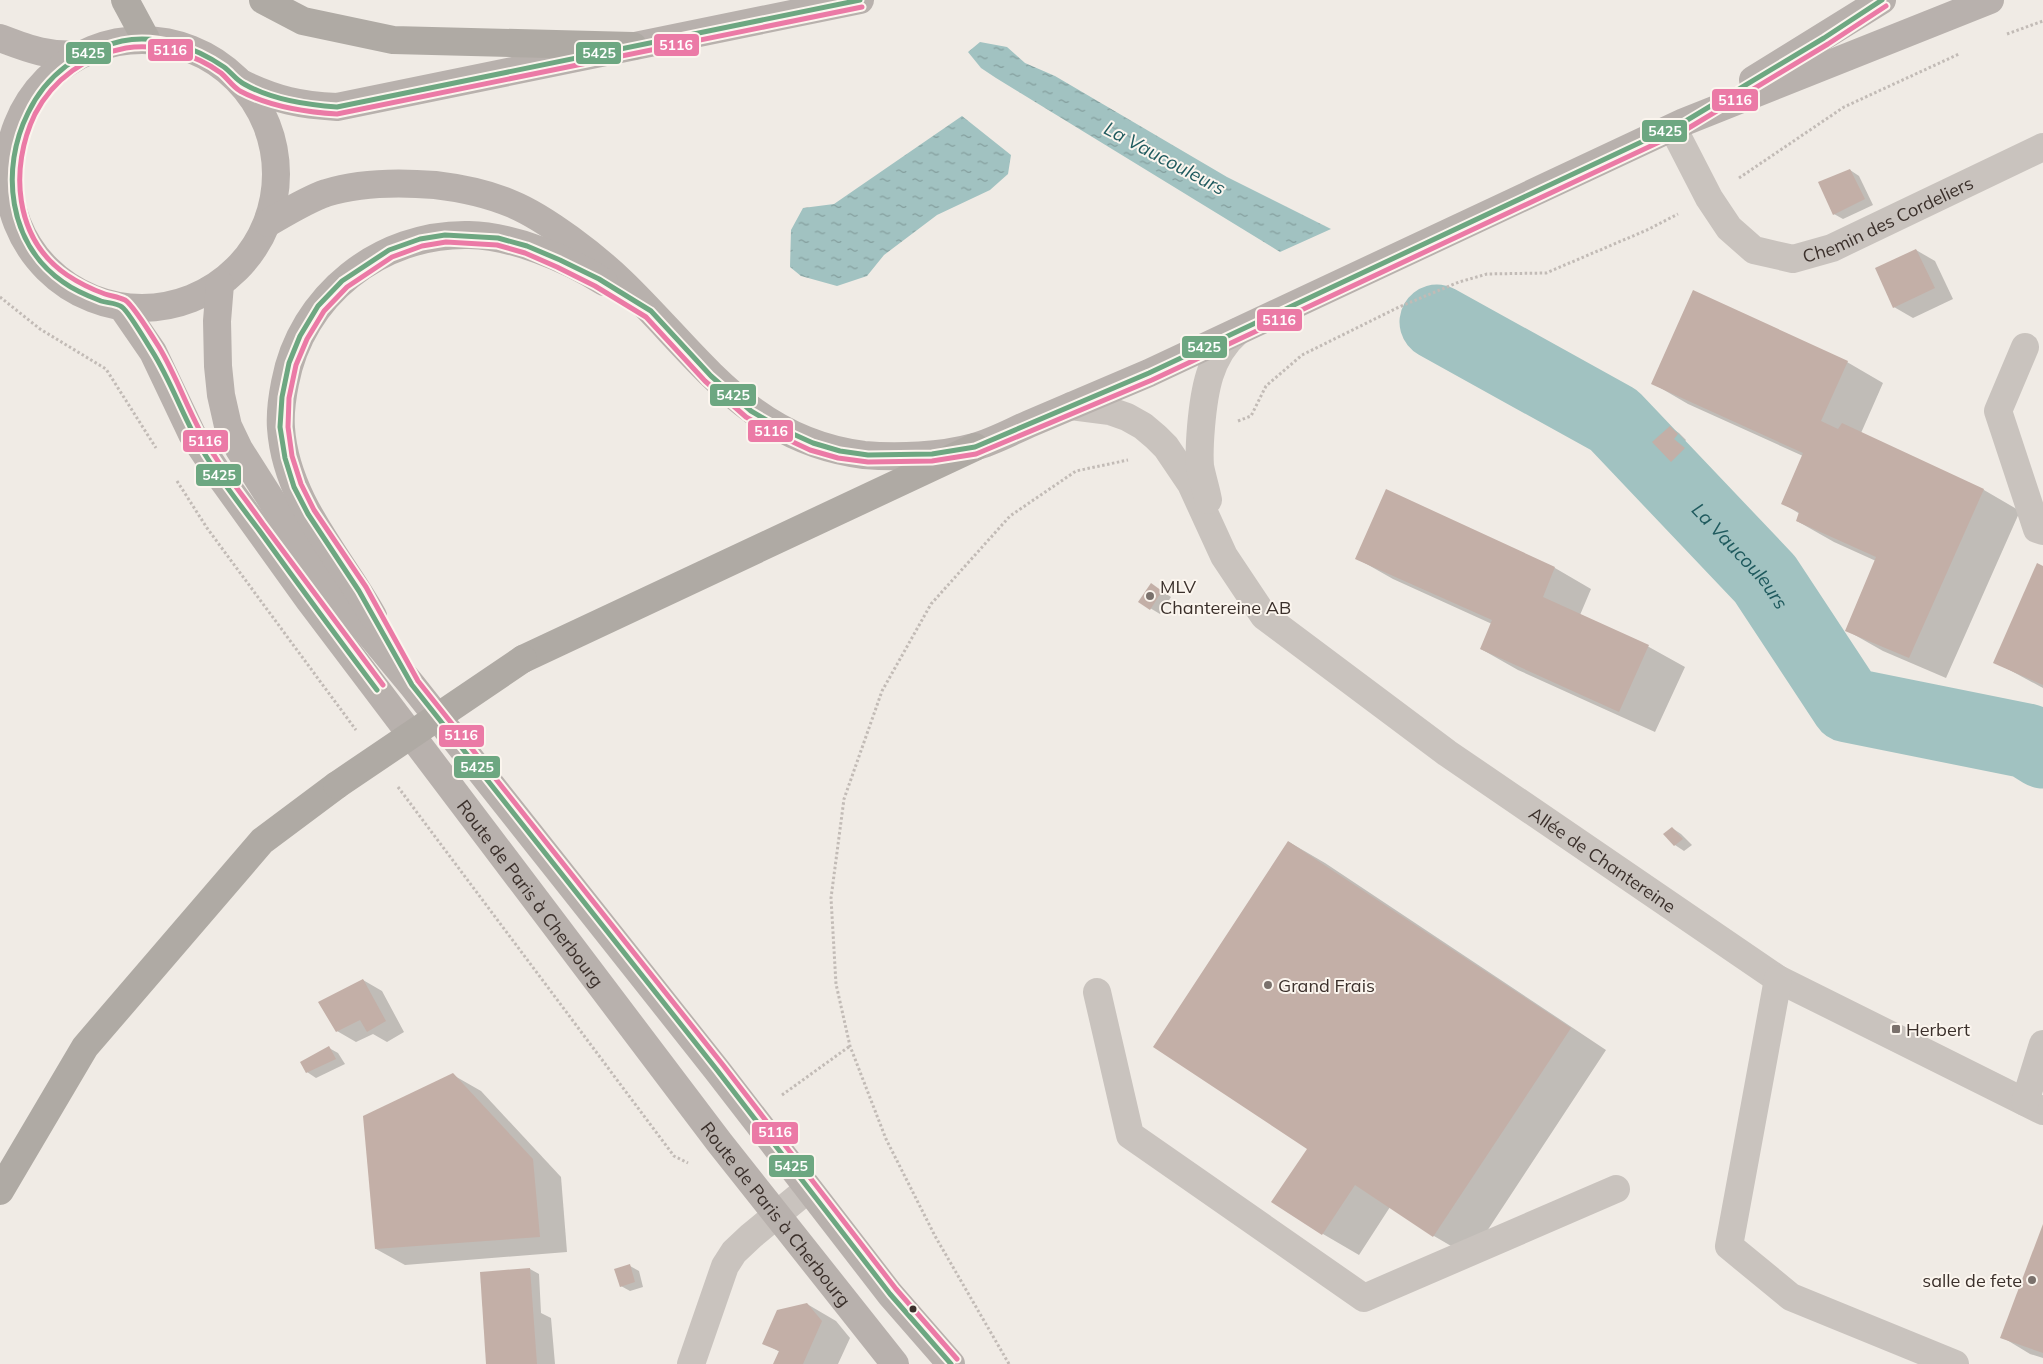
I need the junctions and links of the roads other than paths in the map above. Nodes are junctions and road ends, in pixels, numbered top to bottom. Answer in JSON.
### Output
{"nodes":[{"id":1,"x":125,"y":0,"type":"edge"},
{"id":2,"x":263,"y":0,"type":"edge"},
{"id":3,"x":860,"y":0,"type":"edge"},
{"id":4,"x":1882,"y":0,"type":"edge"},
{"id":5,"x":1990,"y":0,"type":"edge"},
{"id":6,"x":0,"y":38,"type":"edge"},
{"id":7,"x":146,"y":39,"type":"junction"},
{"id":8,"x":633,"y":46,"type":"junction"},
{"id":9,"x":81,"y":54,"type":"junction"},
{"id":10,"x":243,"y":84,"type":"junction"},
{"id":11,"x":1678,"y":125,"type":"junction"},
{"id":12,"x":2043,"y":147,"type":"edge"},
{"id":13,"x":4,"y":163,"type":"edge"},
{"id":14,"x":268,"y":223,"type":"junction"},
{"id":15,"x":220,"y":284,"type":"junction"},
{"id":16,"x":122,"y":307,"type":"junction"},
{"id":17,"x":651,"y":312,"type":"junction"},
{"id":18,"x":1237,"y":332,"type":"junction"},
{"id":19,"x":2025,"y":347,"type":"dead end"},
{"id":20,"x":1071,"y":406,"type":"junction"},
{"id":21,"x":974,"y":447,"type":"junction"},
{"id":22,"x":2043,"y":531,"type":"edge"},
{"id":23,"x":1217,"y":538,"type":"junction"},
{"id":24,"x":412,"y":685,"type":"junction"},
{"id":25,"x":1778,"y":979,"type":"junction"},
{"id":26,"x":1097,"y":992,"type":"dead end"},
{"id":27,"x":2043,"y":1044,"type":"edge"},
{"id":28,"x":2034,"y":1107,"type":"edge"},
{"id":29,"x":808,"y":1189,"type":"junction"},
{"id":30,"x":1616,"y":1189,"type":"dead end"},
{"id":31,"x":0,"y":1192,"type":"edge"},
{"id":32,"x":776,"y":1216,"type":"junction"},
{"id":33,"x":691,"y":1364,"type":"edge"},
{"id":34,"x":895,"y":1364,"type":"edge"},
{"id":35,"x":951,"y":1364,"type":"edge"},
{"id":36,"x":1955,"y":1364,"type":"edge"}],
"edges":[{"from":1,"to":7,"type":"highway"},
{"from":2,"to":8,"type":"highway"},
{"from":3,"to":8,"type":"main road"},
{"from":4,"to":11,"type":"main road"},
{"from":5,"to":11,"type":"main road"},
{"from":6,"to":9,"type":"main road"},
{"from":7,"to":9,"type":"main road"},
{"from":7,"to":10,"type":"main road"},
{"from":8,"to":10,"type":"main road"},
{"from":9,"to":13,"type":"main road"},
{"from":10,"to":14,"type":"main road"},
{"from":11,"to":12,"type":"street","name":"Chemin des Cordeliers"},
{"from":11,"to":18,"type":"main road"},
{"from":13,"to":16,"type":"main road"},
{"from":14,"to":15,"type":"main road"},
{"from":14,"to":17,"type":"main road"},
{"from":15,"to":16,"type":"main road"},
{"from":15,"to":24,"type":"main road"},
{"from":16,"to":32,"type":"main road","name":"Route de Paris à Cherbourg"},
{"from":17,"to":21,"type":"main road"},
{"from":17,"to":24,"type":"main road"},
{"from":18,"to":20,"type":"main road"},
{"from":18,"to":23,"type":"street"},
{"from":19,"to":22,"type":"street"},
{"from":20,"to":21,"type":"main road"},
{"from":20,"to":23,"type":"street"},
{"from":21,"to":31,"type":"highway","bridge":true},
{"from":23,"to":25,"type":"street","name":"Allée de Chantereine"},
{"from":24,"to":29,"type":"main road"},
{"from":25,"to":28,"type":"street","name":"Allée de Chantereine"},
{"from":25,"to":36,"type":"street"},
{"from":26,"to":30,"type":"street"},
{"from":27,"to":28,"type":"street"},
{"from":29,"to":32,"type":"street"},
{"from":29,"to":35,"type":"main road"},
{"from":32,"to":33,"type":"street"},
{"from":32,"to":34,"type":"main road","name":"Route de Paris à Cherbourg"}]}
